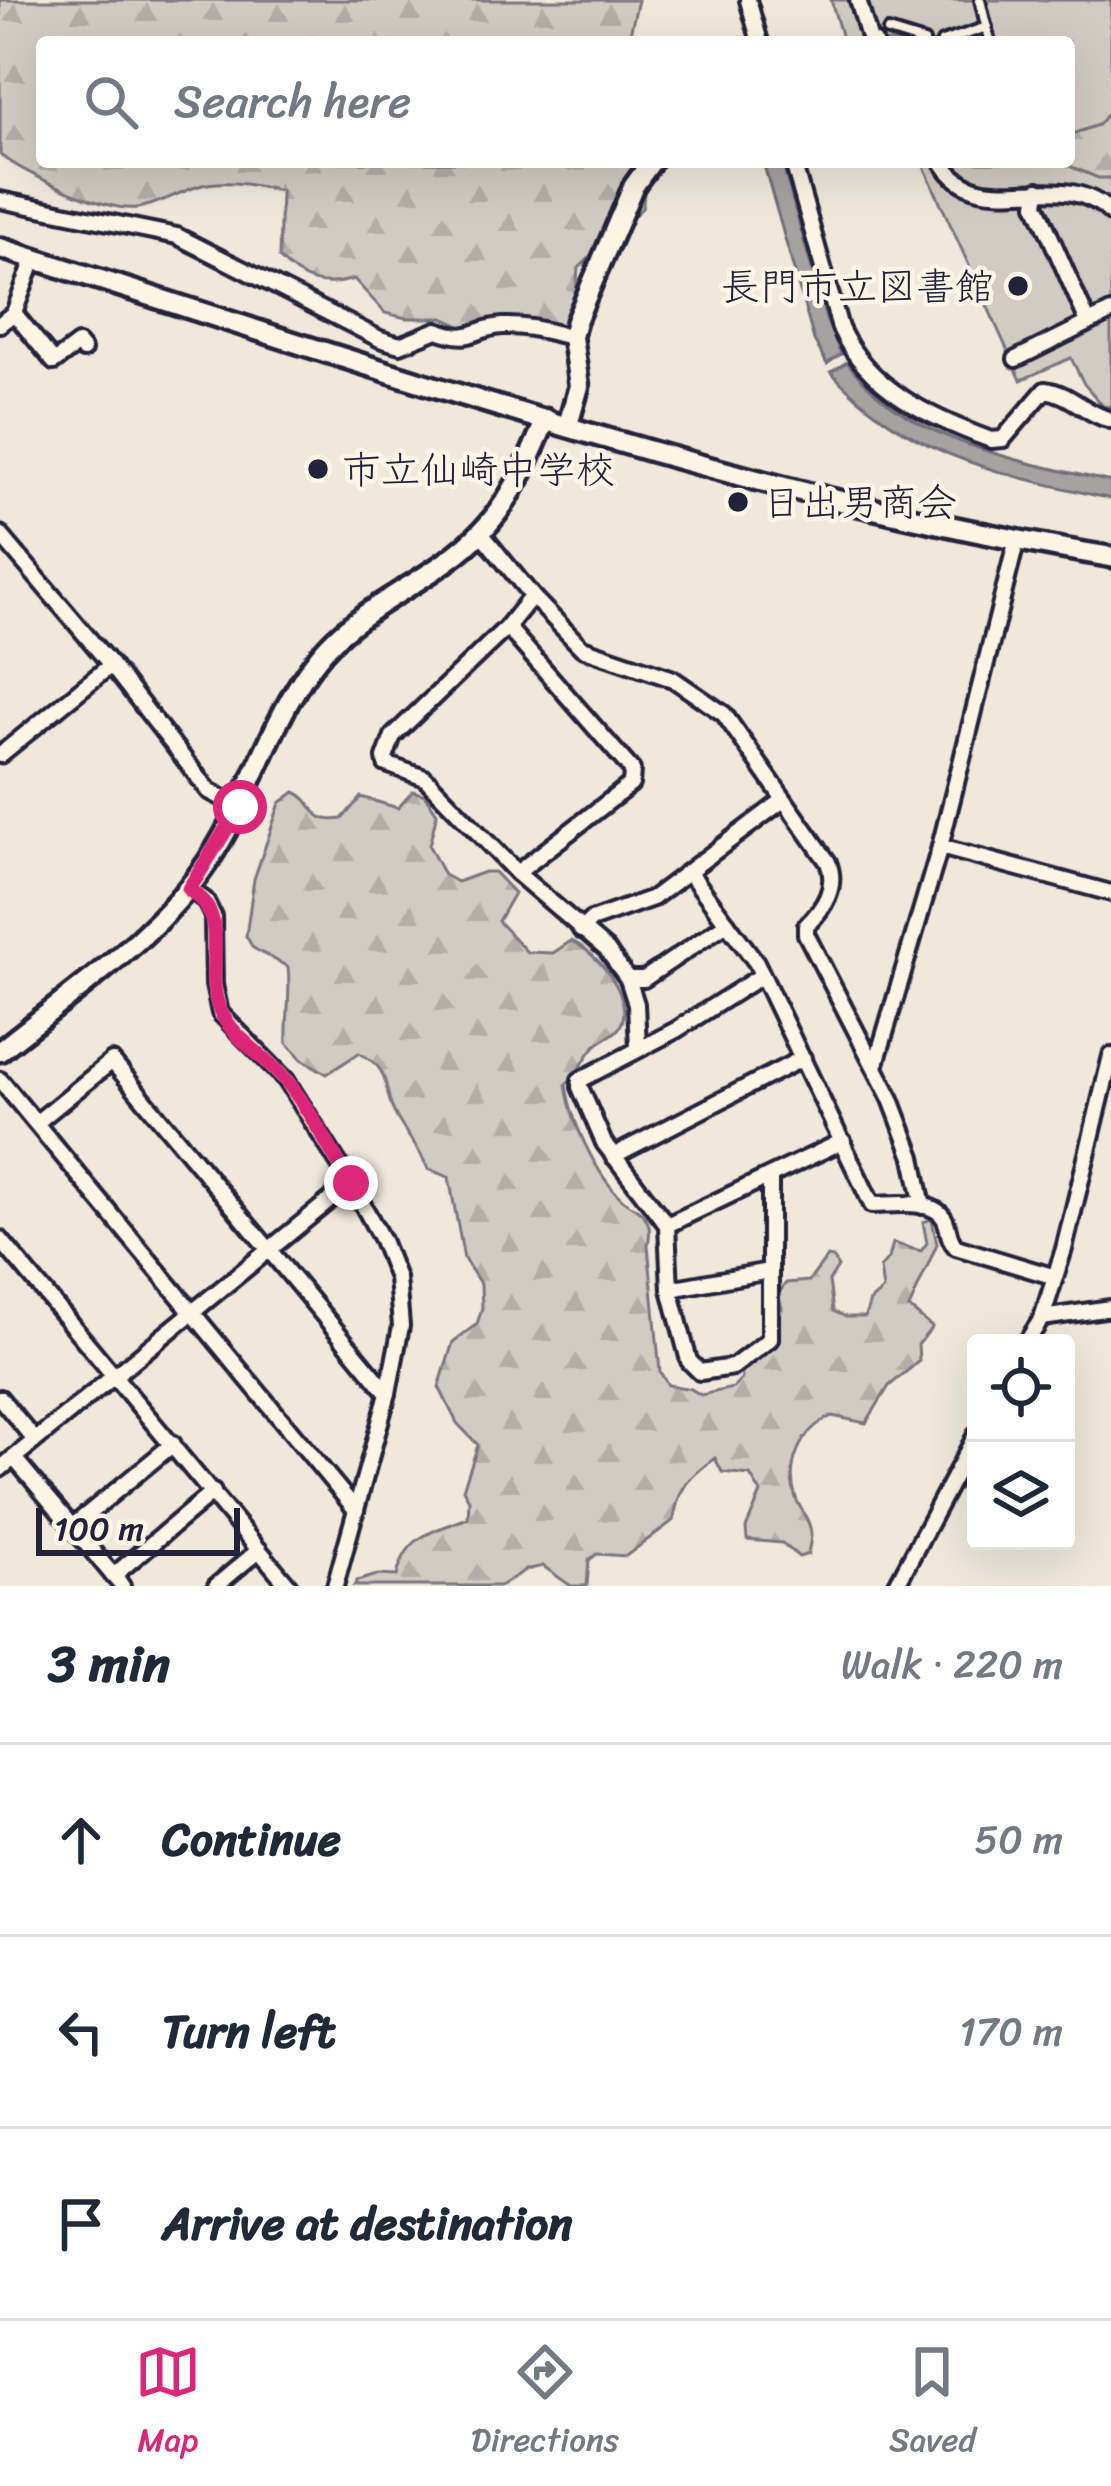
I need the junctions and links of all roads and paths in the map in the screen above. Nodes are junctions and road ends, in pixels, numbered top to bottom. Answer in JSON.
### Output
{"nodes":[{"id":1,"x":748,"y":0,"type":"edge"},
{"id":2,"x":858,"y":0,"type":"edge"},
{"id":3,"x":980,"y":0,"type":"edge"},
{"id":4,"x":987,"y":27,"type":"junction"},
{"id":5,"x":888,"y":31,"type":"dead end"},
{"id":6,"x":758,"y":36,"type":"edge"},
{"id":7,"x":869,"y":36,"type":"edge"},
{"id":8,"x":904,"y":36,"type":"edge"},
{"id":9,"x":960,"y":36,"type":"edge"},
{"id":10,"x":989,"y":36,"type":"edge"},
{"id":11,"x":647,"y":168,"type":"edge"},
{"id":12,"x":796,"y":168,"type":"edge"},
{"id":13,"x":946,"y":168,"type":"edge"},
{"id":14,"x":1038,"y":190,"type":"junction"},
{"id":15,"x":0,"y":200,"type":"edge"},
{"id":16,"x":1111,"y":214,"type":"edge"},
{"id":17,"x":0,"y":248,"type":"edge"},
{"id":18,"x":34,"y":259,"type":"junction"},
{"id":19,"x":14,"y":313,"type":"junction"},
{"id":20,"x":1102,"y":320,"type":"edge"},
{"id":21,"x":0,"y":323,"type":"edge"},
{"id":22,"x":572,"y":338,"type":"junction"},
{"id":23,"x":82,"y":350,"type":"dead end"},
{"id":24,"x":1016,"y":358,"type":"dead end"},
{"id":25,"x":546,"y":419,"type":"junction"},
{"id":26,"x":1111,"y":420,"type":"edge"},
{"id":27,"x":568,"y":425,"type":"junction"},
{"id":28,"x":481,"y":533,"type":"junction"},
{"id":29,"x":0,"y":534,"type":"edge"},
{"id":30,"x":1017,"y":539,"type":"junction"},
{"id":31,"x":1111,"y":556,"type":"edge"},
{"id":32,"x":532,"y":596,"type":"junction"},
{"id":33,"x":507,"y":627,"type":"junction"},
{"id":34,"x":111,"y":664,"type":"junction"},
{"id":35,"x":0,"y":755,"type":"edge"},
{"id":36,"x":782,"y":801,"type":"junction"},
{"id":37,"x":240,"y":807,"type":"junction"},
{"id":38,"x":940,"y":847,"type":"junction"},
{"id":39,"x":689,"y":872,"type":"junction"},
{"id":40,"x":517,"y":873,"type":"junction"},
{"id":41,"x":189,"y":889,"type":"junction"},
{"id":42,"x":1111,"y":893,"type":"edge"},
{"id":43,"x":727,"y":922,"type":"junction"},
{"id":44,"x":581,"y":930,"type":"junction"},
{"id":45,"x":761,"y":976,"type":"junction"},
{"id":46,"x":628,"y":979,"type":"junction"},
{"id":47,"x":638,"y":1048,"type":"junction"},
{"id":48,"x":0,"y":1051,"type":"edge"},
{"id":49,"x":1111,"y":1056,"type":"edge"},
{"id":50,"x":803,"y":1058,"type":"junction"},
{"id":51,"x":875,"y":1067,"type":"junction"},
{"id":52,"x":0,"y":1080,"type":"edge"},
{"id":53,"x":36,"y":1123,"type":"junction"},
{"id":54,"x":843,"y":1141,"type":"junction"},
{"id":55,"x":613,"y":1156,"type":"junction"},
{"id":56,"x":770,"y":1177,"type":"junction"},
{"id":57,"x":351,"y":1183,"type":"junction"},
{"id":58,"x":923,"y":1206,"type":"junction"},
{"id":59,"x":668,"y":1225,"type":"junction"},
{"id":60,"x":0,"y":1239,"type":"edge"},
{"id":61,"x":268,"y":1249,"type":"junction"},
{"id":62,"x":769,"y":1270,"type":"junction"},
{"id":63,"x":1052,"y":1276,"type":"junction"},
{"id":64,"x":670,"y":1289,"type":"junction"},
{"id":65,"x":1111,"y":1308,"type":"edge"},
{"id":66,"x":191,"y":1314,"type":"junction"},
{"id":67,"x":1042,"y":1318,"type":"junction"},
{"id":68,"x":1032,"y":1334,"type":"edge"},
{"id":69,"x":114,"y":1376,"type":"junction"},
{"id":70,"x":388,"y":1393,"type":"junction"},
{"id":71,"x":0,"y":1398,"type":"edge"},
{"id":72,"x":34,"y":1439,"type":"junction"},
{"id":73,"x":972,"y":1442,"type":"edge"},
{"id":74,"x":172,"y":1444,"type":"junction"},
{"id":75,"x":14,"y":1458,"type":"junction"},
{"id":76,"x":0,"y":1469,"type":"edge"},
{"id":77,"x":213,"y":1492,"type":"junction"},
{"id":78,"x":356,"y":1510,"type":"junction"},
{"id":79,"x":72,"y":1527,"type":"junction"},
{"id":80,"x":259,"y":1550,"type":"junction"},
{"id":81,"x":117,"y":1581,"type":"edge"},
{"id":82,"x":216,"y":1586,"type":"edge"},
{"id":83,"x":289,"y":1586,"type":"edge"},
{"id":84,"x":335,"y":1586,"type":"edge"},
{"id":85,"x":896,"y":1586,"type":"edge"}],
"edges":[{"from":1,"to":6,"type":"street"},
{"from":2,"to":7,"type":"street"},
{"from":3,"to":4,"type":"lane"},
{"from":4,"to":9,"type":"lane"},
{"from":4,"to":10,"type":"lane"},
{"from":5,"to":8,"type":"lane"},
{"from":11,"to":22,"type":"street"},
{"from":12,"to":26,"type":"street"},
{"from":13,"to":14,"type":"street"},
{"from":14,"to":16,"type":"street"},
{"from":14,"to":20,"type":"street"},
{"from":15,"to":22,"type":"street"},
{"from":17,"to":18,"type":"street"},
{"from":18,"to":19,"type":"street"},
{"from":18,"to":25,"type":"street"},
{"from":19,"to":21,"type":"street"},
{"from":19,"to":23,"type":"street"},
{"from":20,"to":24,"type":"street"},
{"from":22,"to":27,"type":"street"},
{"from":25,"to":27,"type":"street"},
{"from":25,"to":28,"type":"street"},
{"from":27,"to":30,"type":"street"},
{"from":28,"to":32,"type":"street"},
{"from":28,"to":37,"type":"street"},
{"from":29,"to":34,"type":"street"},
{"from":30,"to":31,"type":"street"},
{"from":30,"to":38,"type":"street"},
{"from":32,"to":33,"type":"street"},
{"from":32,"to":36,"type":"street"},
{"from":33,"to":40,"type":"street"},
{"from":33,"to":40,"type":"street"},
{"from":34,"to":35,"type":"street"},
{"from":34,"to":37,"type":"street"},
{"from":36,"to":39,"type":"street"},
{"from":36,"to":51,"type":"street"},
{"from":37,"to":41,"type":"street"},
{"from":38,"to":42,"type":"street"},
{"from":38,"to":51,"type":"street"},
{"from":39,"to":43,"type":"street"},
{"from":39,"to":44,"type":"street"},
{"from":40,"to":44,"type":"street"},
{"from":41,"to":48,"type":"street"},
{"from":41,"to":57,"type":"street"},
{"from":43,"to":45,"type":"street"},
{"from":43,"to":46,"type":"street"},
{"from":44,"to":46,"type":"street"},
{"from":45,"to":47,"type":"street"},
{"from":45,"to":50,"type":"street"},
{"from":46,"to":47,"type":"street"},
{"from":47,"to":55,"type":"street"},
{"from":49,"to":63,"type":"street"},
{"from":50,"to":54,"type":"street"},
{"from":50,"to":55,"type":"street"},
{"from":51,"to":58,"type":"street"},
{"from":52,"to":53,"type":"street"},
{"from":53,"to":61,"type":"street"},
{"from":53,"to":66,"type":"street"},
{"from":54,"to":56,"type":"street"},
{"from":54,"to":58,"type":"street"},
{"from":55,"to":59,"type":"street"},
{"from":56,"to":59,"type":"street"},
{"from":56,"to":62,"type":"street"},
{"from":57,"to":61,"type":"street"},
{"from":57,"to":70,"type":"street"},
{"from":58,"to":63,"type":"street"},
{"from":59,"to":64,"type":"street"},
{"from":60,"to":69,"type":"street"},
{"from":61,"to":66,"type":"street"},
{"from":61,"to":70,"type":"street"},
{"from":62,"to":64,"type":"street"},
{"from":62,"to":64,"type":"street"},
{"from":63,"to":67,"type":"street"},
{"from":65,"to":67,"type":"street"},
{"from":66,"to":69,"type":"street"},
{"from":66,"to":78,"type":"street"},
{"from":67,"to":68,"type":"street"},
{"from":69,"to":72,"type":"street"},
{"from":69,"to":74,"type":"street"},
{"from":70,"to":78,"type":"street"},
{"from":71,"to":72,"type":"street"},
{"from":72,"to":75,"type":"street"},
{"from":73,"to":85,"type":"street"},
{"from":74,"to":77,"type":"street"},
{"from":74,"to":79,"type":"street"},
{"from":75,"to":76,"type":"street"},
{"from":75,"to":79,"type":"street"},
{"from":77,"to":80,"type":"street"},
{"from":77,"to":81,"type":"street"},
{"from":78,"to":84,"type":"street"},
{"from":79,"to":81,"type":"street"},
{"from":80,"to":82,"type":"street"},
{"from":80,"to":83,"type":"street"}]}
